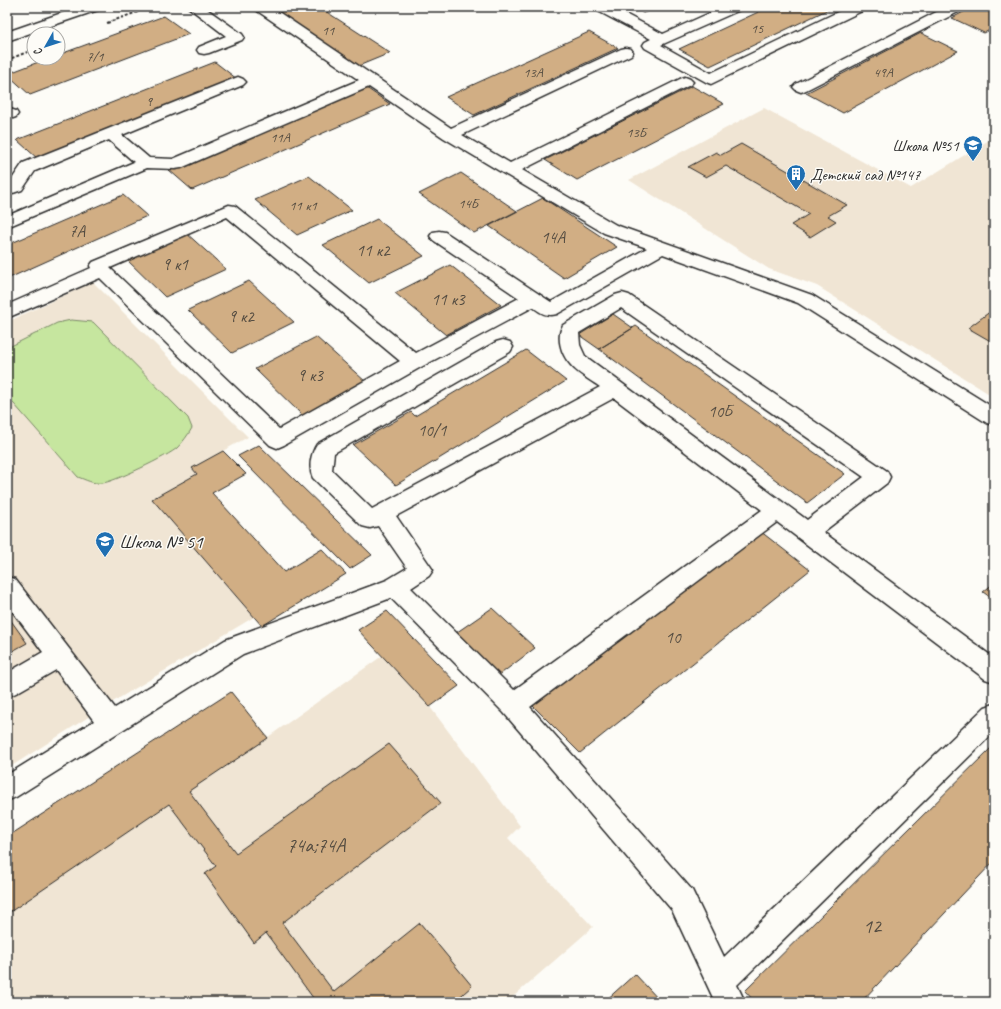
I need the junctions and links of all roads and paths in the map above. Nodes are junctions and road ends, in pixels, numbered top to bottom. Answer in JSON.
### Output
{"nodes":[{"id":1,"x":93,"y":7,"type":"edge"},
{"id":2,"x":195,"y":7,"type":"edge"},
{"id":3,"x":261,"y":7,"type":"edge"},
{"id":4,"x":601,"y":7,"type":"edge"},
{"id":5,"x":735,"y":7,"type":"edge"},
{"id":6,"x":859,"y":7,"type":"edge"},
{"id":7,"x":929,"y":7,"type":"edge"},
{"id":8,"x":957,"y":7,"type":"edge"},
{"id":9,"x":927,"y":23,"type":"junction"},
{"id":10,"x":7,"y":37,"type":"edge"},
{"id":11,"x":663,"y":40,"type":"junction"},
{"id":12,"x":204,"y":50,"type":"dead end"},
{"id":13,"x":626,"y":52,"type":"dead end"},
{"id":14,"x":26,"y":53,"type":"edge"},
{"id":15,"x":7,"y":60,"type":"edge"},
{"id":16,"x":370,"y":81,"type":"junction"},
{"id":17,"x":238,"y":82,"type":"dead end"},
{"id":18,"x":685,"y":82,"type":"dead end"},
{"id":19,"x":801,"y":87,"type":"dead end"},
{"id":20,"x":111,"y":134,"type":"junction"},
{"id":21,"x":450,"y":135,"type":"junction"},
{"id":22,"x":145,"y":163,"type":"junction"},
{"id":23,"x":509,"y":170,"type":"junction"},
{"id":24,"x":7,"y":190,"type":"edge"},
{"id":25,"x":7,"y":222,"type":"edge"},
{"id":26,"x":439,"y":236,"type":"dead end"},
{"id":27,"x":661,"y":248,"type":"junction"},
{"id":28,"x":102,"y":270,"type":"junction"},
{"id":29,"x":533,"y":299,"type":"junction"},
{"id":30,"x":7,"y":312,"type":"edge"},
{"id":31,"x":503,"y":347,"type":"dead end"},
{"id":32,"x":414,"y":362,"type":"junction"},
{"id":33,"x":615,"y":388,"type":"junction"},
{"id":34,"x":994,"y":418,"type":"edge"},
{"id":35,"x":777,"y":510,"type":"junction"},
{"id":36,"x":382,"y":514,"type":"junction"},
{"id":37,"x":808,"y":532,"type":"junction"},
{"id":38,"x":7,"y":586,"type":"edge"},
{"id":39,"x":394,"y":587,"type":"junction"},
{"id":40,"x":60,"y":655,"type":"junction"},
{"id":41,"x":994,"y":672,"type":"edge"},
{"id":42,"x":7,"y":686,"type":"edge"},
{"id":43,"x":513,"y":705,"type":"junction"},
{"id":44,"x":994,"y":715,"type":"edge"},
{"id":45,"x":111,"y":723,"type":"junction"},
{"id":46,"x":7,"y":789,"type":"edge"},
{"id":47,"x":725,"y":992,"type":"edge"}],
"edges":[{"from":1,"to":10,"type":"street"},
{"from":2,"to":12,"type":"street"},
{"from":3,"to":16,"type":"street"},
{"from":4,"to":11,"type":"street"},
{"from":5,"to":11,"type":"street"},
{"from":6,"to":11,"type":"street"},
{"from":7,"to":9,"type":"street"},
{"from":8,"to":9,"type":"street"},
{"from":9,"to":19,"type":"street"},
{"from":13,"to":21,"type":"street"},
{"from":14,"to":15,"type":"path"},
{"from":16,"to":21,"type":"street"},
{"from":16,"to":22,"type":"street"},
{"from":17,"to":20,"type":"street"},
{"from":18,"to":23,"type":"street"},
{"from":20,"to":22,"type":"street"},
{"from":20,"to":24,"type":"street"},
{"from":21,"to":23,"type":"street"},
{"from":22,"to":25,"type":"street"},
{"from":23,"to":27,"type":"street"},
{"from":26,"to":29,"type":"street"},
{"from":27,"to":29,"type":"street"},
{"from":27,"to":34,"type":"street"},
{"from":28,"to":30,"type":"street"},
{"from":28,"to":32,"type":"street"},
{"from":28,"to":32,"type":"street"},
{"from":29,"to":32,"type":"street"},
{"from":31,"to":36,"type":"street"},
{"from":33,"to":35,"type":"street"},
{"from":33,"to":36,"type":"street"},
{"from":33,"to":37,"type":"street"},
{"from":35,"to":37,"type":"street"},
{"from":35,"to":43,"type":"street"},
{"from":36,"to":39,"type":"street"},
{"from":37,"to":41,"type":"street"},
{"from":38,"to":40,"type":"street"},
{"from":39,"to":43,"type":"street"},
{"from":39,"to":45,"type":"street"},
{"from":40,"to":42,"type":"street"},
{"from":40,"to":45,"type":"street"},
{"from":43,"to":47,"type":"street"},
{"from":44,"to":47,"type":"street"},
{"from":45,"to":46,"type":"street"}]}
